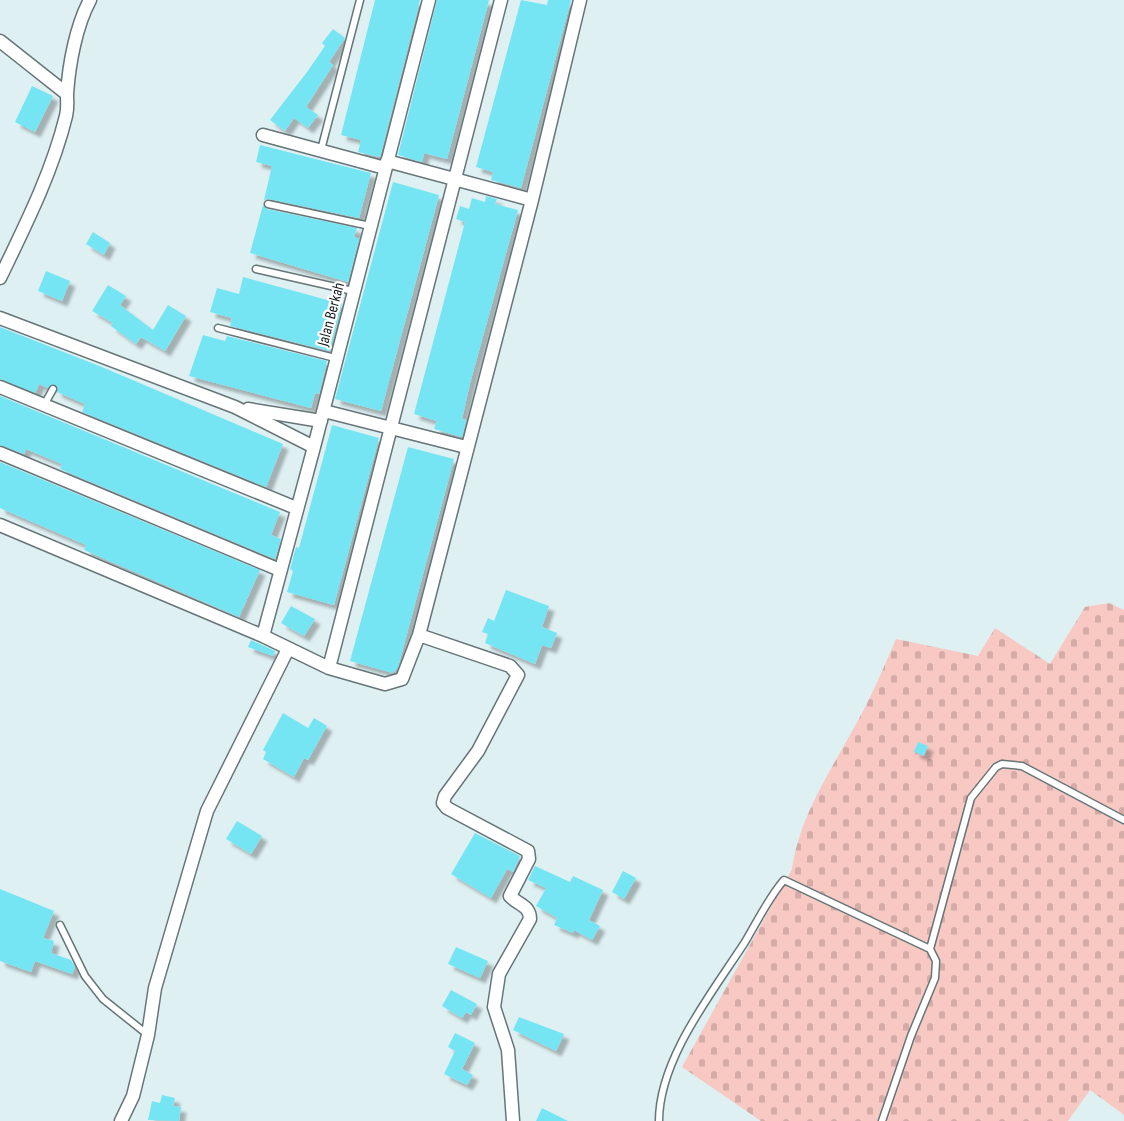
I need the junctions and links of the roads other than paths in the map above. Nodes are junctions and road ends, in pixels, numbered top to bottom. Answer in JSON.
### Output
{"nodes":[{"id":1,"x":90,"y":0,"type":"edge"},
{"id":2,"x":360,"y":0,"type":"edge"},
{"id":3,"x":429,"y":0,"type":"edge"},
{"id":4,"x":501,"y":0,"type":"edge"},
{"id":5,"x":580,"y":0,"type":"edge"},
{"id":6,"x":0,"y":40,"type":"edge"},
{"id":7,"x":67,"y":94,"type":"junction"},
{"id":8,"x":263,"y":135,"type":"dead end"},
{"id":9,"x":321,"y":150,"type":"junction"},
{"id":10,"x":386,"y":164,"type":"junction"},
{"id":11,"x":455,"y":179,"type":"junction"},
{"id":12,"x":532,"y":200,"type":"junction"},
{"id":13,"x":268,"y":204,"type":"dead end"},
{"id":14,"x":370,"y":226,"type":"junction"},
{"id":15,"x":256,"y":269,"type":"dead end"},
{"id":16,"x":0,"y":278,"type":"edge"},
{"id":17,"x":353,"y":291,"type":"junction"},
{"id":18,"x":0,"y":318,"type":"edge"},
{"id":19,"x":218,"y":328,"type":"dead end"},
{"id":20,"x":335,"y":358,"type":"junction"},
{"id":21,"x":0,"y":387,"type":"edge"},
{"id":22,"x":53,"y":389,"type":"dead end"},
{"id":23,"x":44,"y":405,"type":"junction"},
{"id":24,"x":235,"y":407,"type":"junction"},
{"id":25,"x":322,"y":416,"type":"junction"},
{"id":26,"x":391,"y":427,"type":"junction"},
{"id":27,"x":314,"y":447,"type":"junction"},
{"id":28,"x":466,"y":447,"type":"junction"},
{"id":29,"x":0,"y":453,"type":"edge"},
{"id":30,"x":296,"y":508,"type":"junction"},
{"id":31,"x":0,"y":525,"type":"edge"},
{"id":32,"x":279,"y":570,"type":"junction"},
{"id":33,"x":419,"y":635,"type":"junction"},
{"id":34,"x":263,"y":636,"type":"junction"},
{"id":35,"x":288,"y":649,"type":"junction"},
{"id":36,"x":329,"y":668,"type":"junction"},
{"id":37,"x":1124,"y":820,"type":"edge"},
{"id":38,"x":60,"y":925,"type":"dead end"},
{"id":39,"x":930,"y":949,"type":"junction"},
{"id":40,"x":148,"y":1035,"type":"junction"},
{"id":41,"x":122,"y":1121,"type":"edge"},
{"id":42,"x":513,"y":1121,"type":"edge"},
{"id":43,"x":659,"y":1121,"type":"edge"},
{"id":44,"x":882,"y":1121,"type":"edge"}],
"edges":[{"from":1,"to":7,"type":"street"},
{"from":2,"to":9,"type":"lane"},
{"from":3,"to":10,"type":"street","name":"Jalan Berkah"},
{"from":4,"to":11,"type":"street"},
{"from":5,"to":12,"type":"street"},
{"from":6,"to":7,"type":"street"},
{"from":7,"to":16,"type":"street"},
{"from":8,"to":9,"type":"street"},
{"from":9,"to":10,"type":"street"},
{"from":10,"to":11,"type":"street"},
{"from":10,"to":14,"type":"street","name":"Jalan Berkah"},
{"from":11,"to":12,"type":"street"},
{"from":11,"to":26,"type":"street"},
{"from":12,"to":28,"type":"street"},
{"from":13,"to":14,"type":"lane"},
{"from":14,"to":17,"type":"street","name":"Jalan Berkah"},
{"from":15,"to":17,"type":"lane"},
{"from":17,"to":20,"type":"street","name":"Jalan Berkah"},
{"from":18,"to":24,"type":"street"},
{"from":19,"to":20,"type":"lane"},
{"from":20,"to":25,"type":"street","name":"Jalan Berkah"},
{"from":21,"to":23,"type":"street"},
{"from":22,"to":23,"type":"lane"},
{"from":23,"to":30,"type":"street"},
{"from":24,"to":25,"type":"street"},
{"from":24,"to":27,"type":"street"},
{"from":25,"to":26,"type":"street"},
{"from":25,"to":27,"type":"street","name":"Jalan Berkah"},
{"from":26,"to":28,"type":"street"},
{"from":26,"to":36,"type":"street"},
{"from":27,"to":30,"type":"street","name":"Jalan Berkah"},
{"from":28,"to":33,"type":"street"},
{"from":29,"to":32,"type":"street"},
{"from":30,"to":32,"type":"street","name":"Jalan Berkah"},
{"from":31,"to":34,"type":"street"},
{"from":32,"to":34,"type":"street","name":"Jalan Berkah"},
{"from":33,"to":36,"type":"street"},
{"from":33,"to":42,"type":"street"},
{"from":34,"to":35,"type":"street"},
{"from":35,"to":36,"type":"street"},
{"from":35,"to":40,"type":"street"},
{"from":37,"to":39,"type":"lane"},
{"from":38,"to":40,"type":"lane"},
{"from":39,"to":43,"type":"lane"},
{"from":39,"to":44,"type":"lane"},
{"from":40,"to":41,"type":"street"}]}
